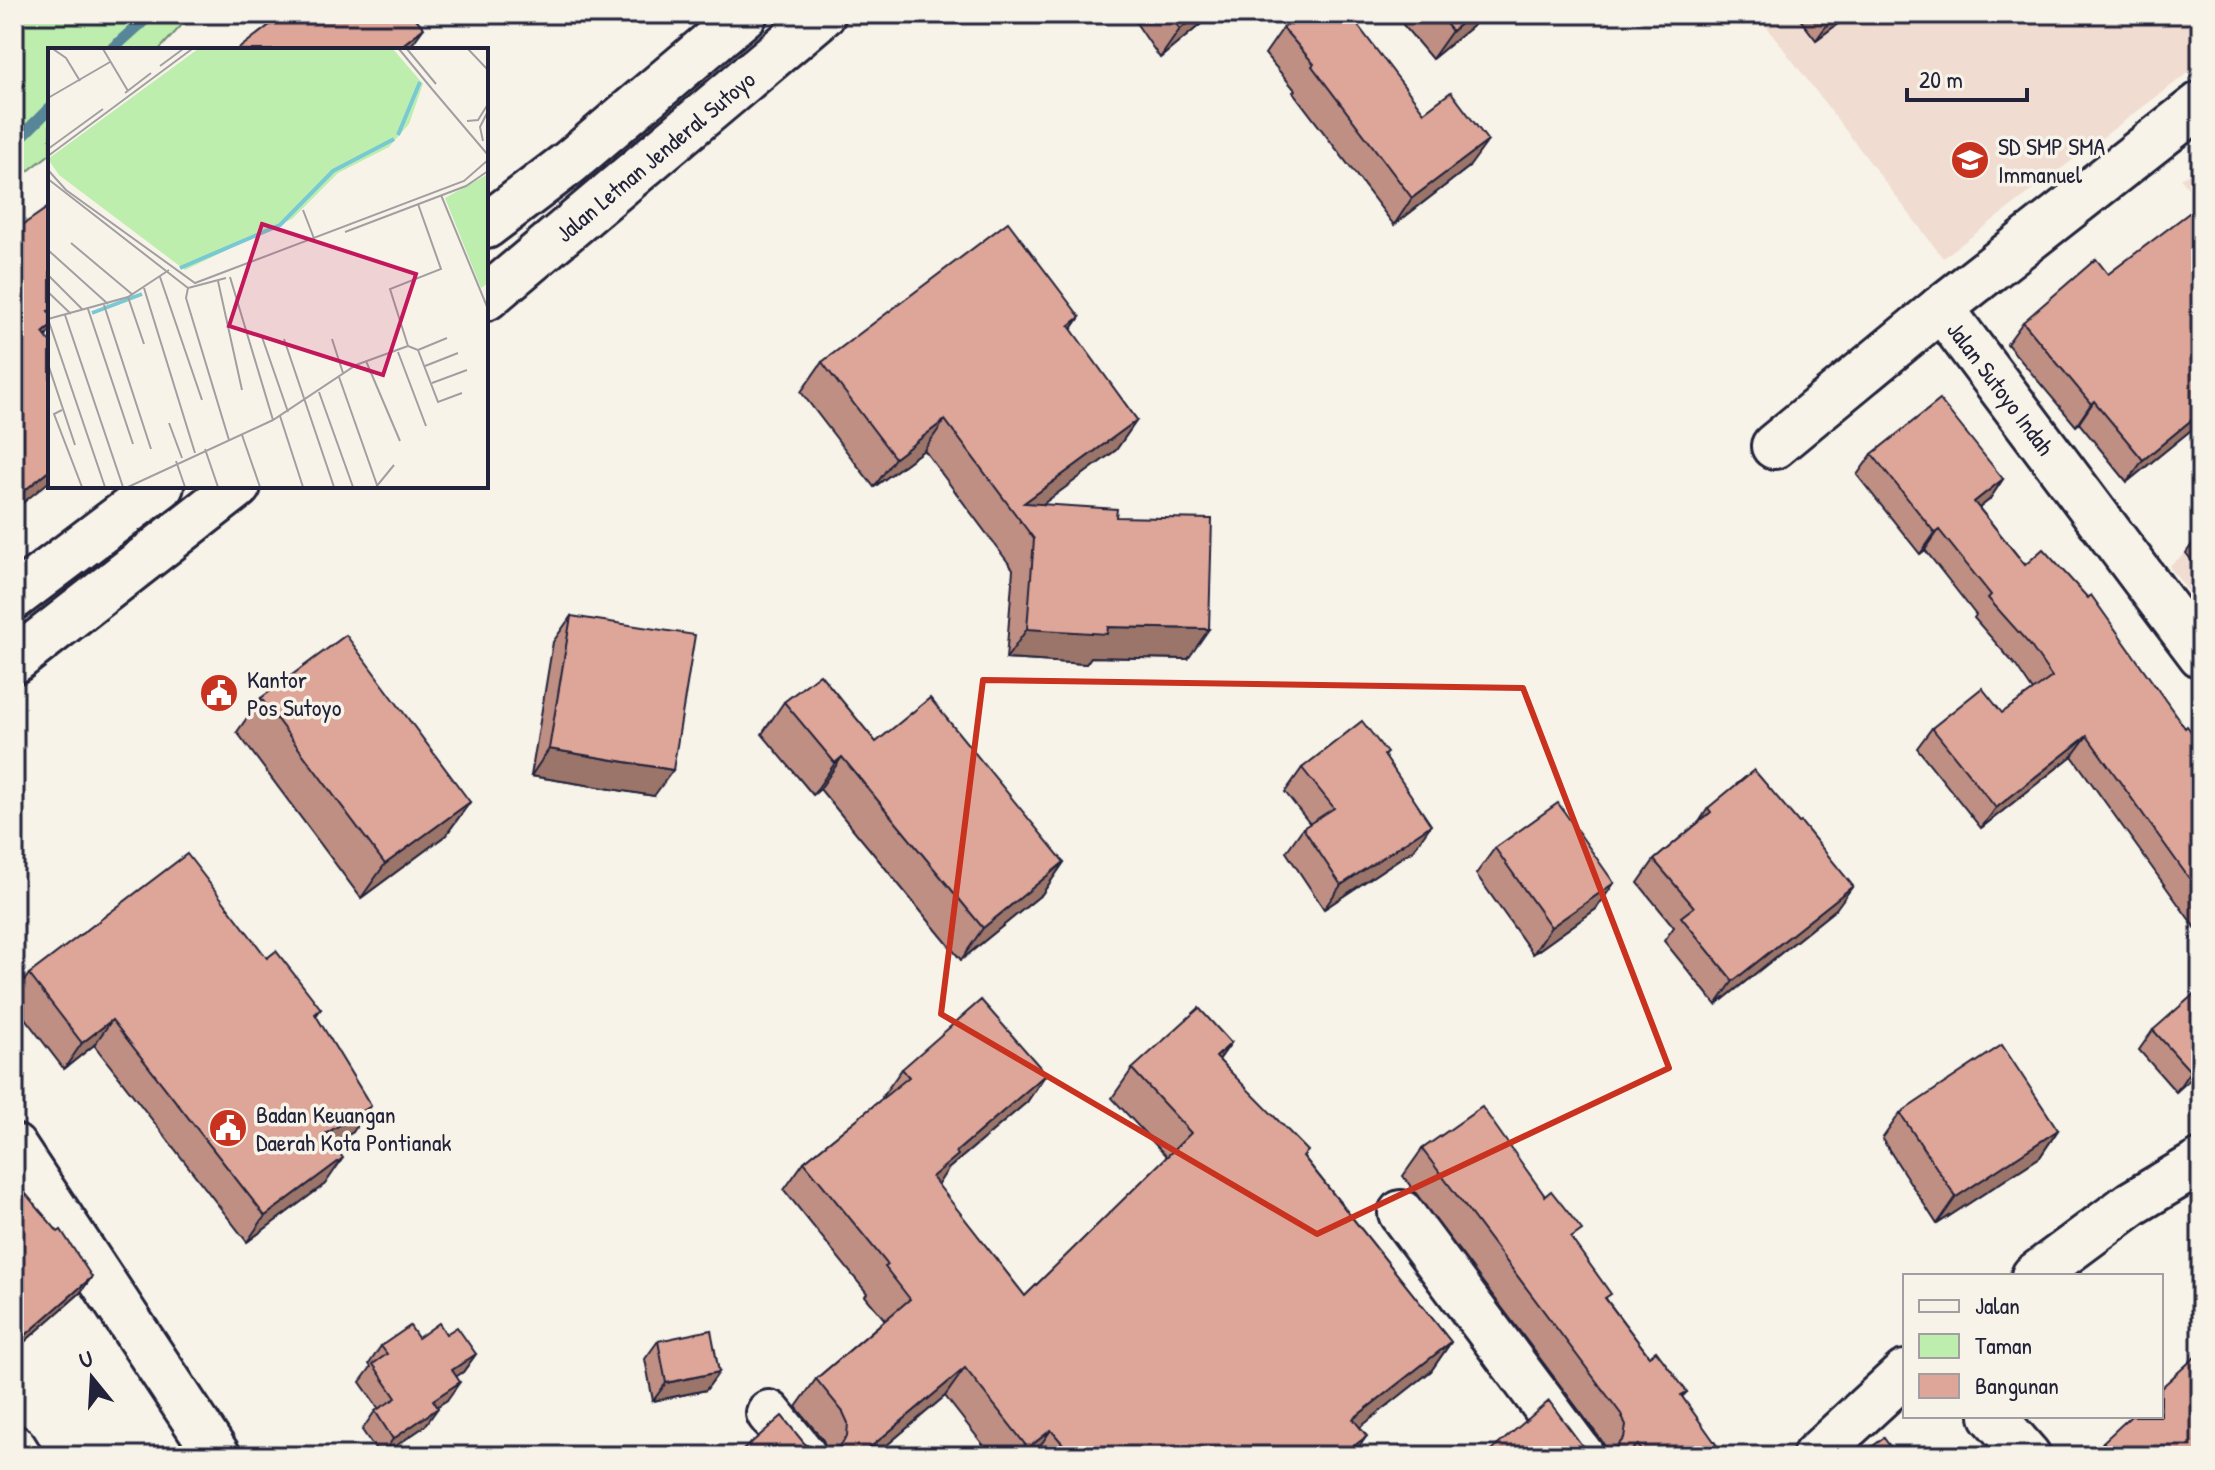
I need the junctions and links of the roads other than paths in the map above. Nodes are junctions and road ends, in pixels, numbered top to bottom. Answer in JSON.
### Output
{"nodes":[{"id":1,"x":745,"y":14,"type":"edge"},
{"id":2,"x":823,"y":14,"type":"edge"},
{"id":3,"x":2201,"y":104,"type":"edge"},
{"id":4,"x":488,"y":224,"type":"edge"},
{"id":5,"x":488,"y":296,"type":"edge"},
{"id":6,"x":1941,"y":308,"type":"junction"},
{"id":7,"x":1774,"y":446,"type":"dead end"},
{"id":8,"x":158,"y":488,"type":"edge"},
{"id":9,"x":235,"y":488,"type":"edge"},
{"id":10,"x":14,"y":597,"type":"edge"},
{"id":11,"x":2201,"y":655,"type":"edge"},
{"id":12,"x":14,"y":661,"type":"edge"},
{"id":13,"x":14,"y":1147,"type":"edge"},
{"id":14,"x":2201,"y":1162,"type":"edge"},
{"id":15,"x":1401,"y":1213,"type":"dead end"},
{"id":16,"x":2037,"y":1274,"type":"edge"},
{"id":17,"x":1903,"y":1375,"type":"edge"},
{"id":18,"x":769,"y":1413,"type":"dead end"},
{"id":19,"x":1995,"y":1418,"type":"edge"},
{"id":20,"x":14,"y":1448,"type":"edge"},
{"id":21,"x":19,"y":1456,"type":"edge"},
{"id":22,"x":218,"y":1456,"type":"edge"},
{"id":23,"x":804,"y":1456,"type":"edge"},
{"id":24,"x":1582,"y":1456,"type":"edge"},
{"id":25,"x":1815,"y":1456,"type":"edge"},
{"id":26,"x":2028,"y":1456,"type":"edge"}],
"edges":[{"from":1,"to":4,"type":"street","name":"Jalan Letnan Jenderal Sutoyo"},
{"from":2,"to":5,"type":"street","name":"Jalan Letnan Jenderal Sutoyo"},
{"from":3,"to":6,"type":"street","name":"Jalan Sutoyo Indah"},
{"from":6,"to":7,"type":"street"},
{"from":6,"to":11,"type":"street","name":"Jalan Sutoyo Indah"},
{"from":8,"to":10,"type":"street"},
{"from":9,"to":12,"type":"street"},
{"from":13,"to":22,"type":"street"},
{"from":14,"to":16,"type":"street"},
{"from":15,"to":24,"type":"street"},
{"from":17,"to":25,"type":"street"},
{"from":18,"to":23,"type":"street"},
{"from":19,"to":26,"type":"street"},
{"from":20,"to":21,"type":"street"}]}
